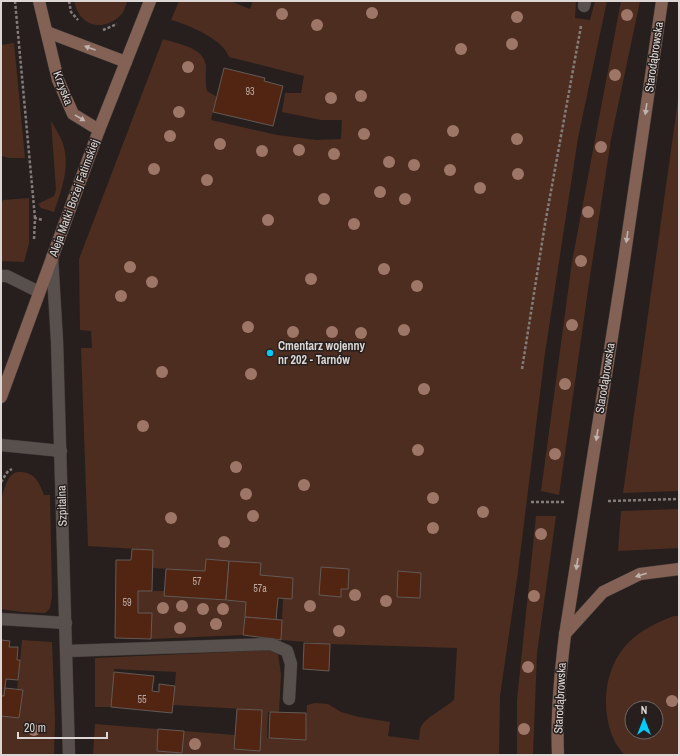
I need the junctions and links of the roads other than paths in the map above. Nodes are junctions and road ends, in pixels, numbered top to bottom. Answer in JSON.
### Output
{"nodes":[{"id":1,"x":39,"y":1,"type":"edge"},
{"id":2,"x":150,"y":1,"type":"edge"},
{"id":3,"x":662,"y":1,"type":"edge"},
{"id":4,"x":46,"y":32,"type":"junction"},
{"id":5,"x":126,"y":62,"type":"junction"},
{"id":6,"x":99,"y":130,"type":"junction"},
{"id":7,"x":52,"y":256,"type":"junction"},
{"id":8,"x":1,"y":276,"type":"edge"},
{"id":9,"x":39,"y":292,"type":"junction"},
{"id":10,"x":1,"y":396,"type":"edge"},
{"id":11,"x":1,"y":445,"type":"edge"},
{"id":12,"x":61,"y":451,"type":"junction"},
{"id":13,"x":679,"y":570,"type":"edge"},
{"id":14,"x":1,"y":619,"type":"edge"},
{"id":15,"x":66,"y":623,"type":"junction"},
{"id":16,"x":565,"y":635,"type":"junction"},
{"id":17,"x":67,"y":651,"type":"junction"},
{"id":18,"x":289,"y":699,"type":"dead end"},
{"id":19,"x":69,"y":755,"type":"edge"},
{"id":20,"x":558,"y":755,"type":"edge"}],
"edges":[{"from":1,"to":4,"type":"street","name":"Krzyska"},
{"from":2,"to":5,"type":"street","name":"Aleja Matki Bożej Fatimskiej"},
{"from":3,"to":16,"type":"street","name":"Starodąbrowska","one_way":true},
{"from":5,"to":4,"type":"street","one_way":true},
{"from":4,"to":6,"type":"street","name":"Krzyska","one_way":true},
{"from":5,"to":6,"type":"street","name":"Aleja Matki Bożej Fatimskiej"},
{"from":6,"to":7,"type":"street","name":"Aleja Matki Bożej Fatimskiej"},
{"from":7,"to":9,"type":"street","name":"Aleja Matki Bożej Fatimskiej"},
{"from":7,"to":12,"type":"street","name":"Szpitalna"},
{"from":8,"to":9,"type":"street"},
{"from":9,"to":10,"type":"street","name":"Aleja Matki Bożej Fatimskiej"},
{"from":11,"to":12,"type":"street"},
{"from":12,"to":15,"type":"street","name":"Szpitalna"},
{"from":13,"to":16,"type":"street","one_way":true},
{"from":14,"to":15,"type":"street"},
{"from":15,"to":17,"type":"street","name":"Szpitalna"},
{"from":16,"to":20,"type":"street","name":"Starodąbrowska"},
{"from":17,"to":18,"type":"street"},
{"from":17,"to":19,"type":"street","name":"Szpitalna"}]}
